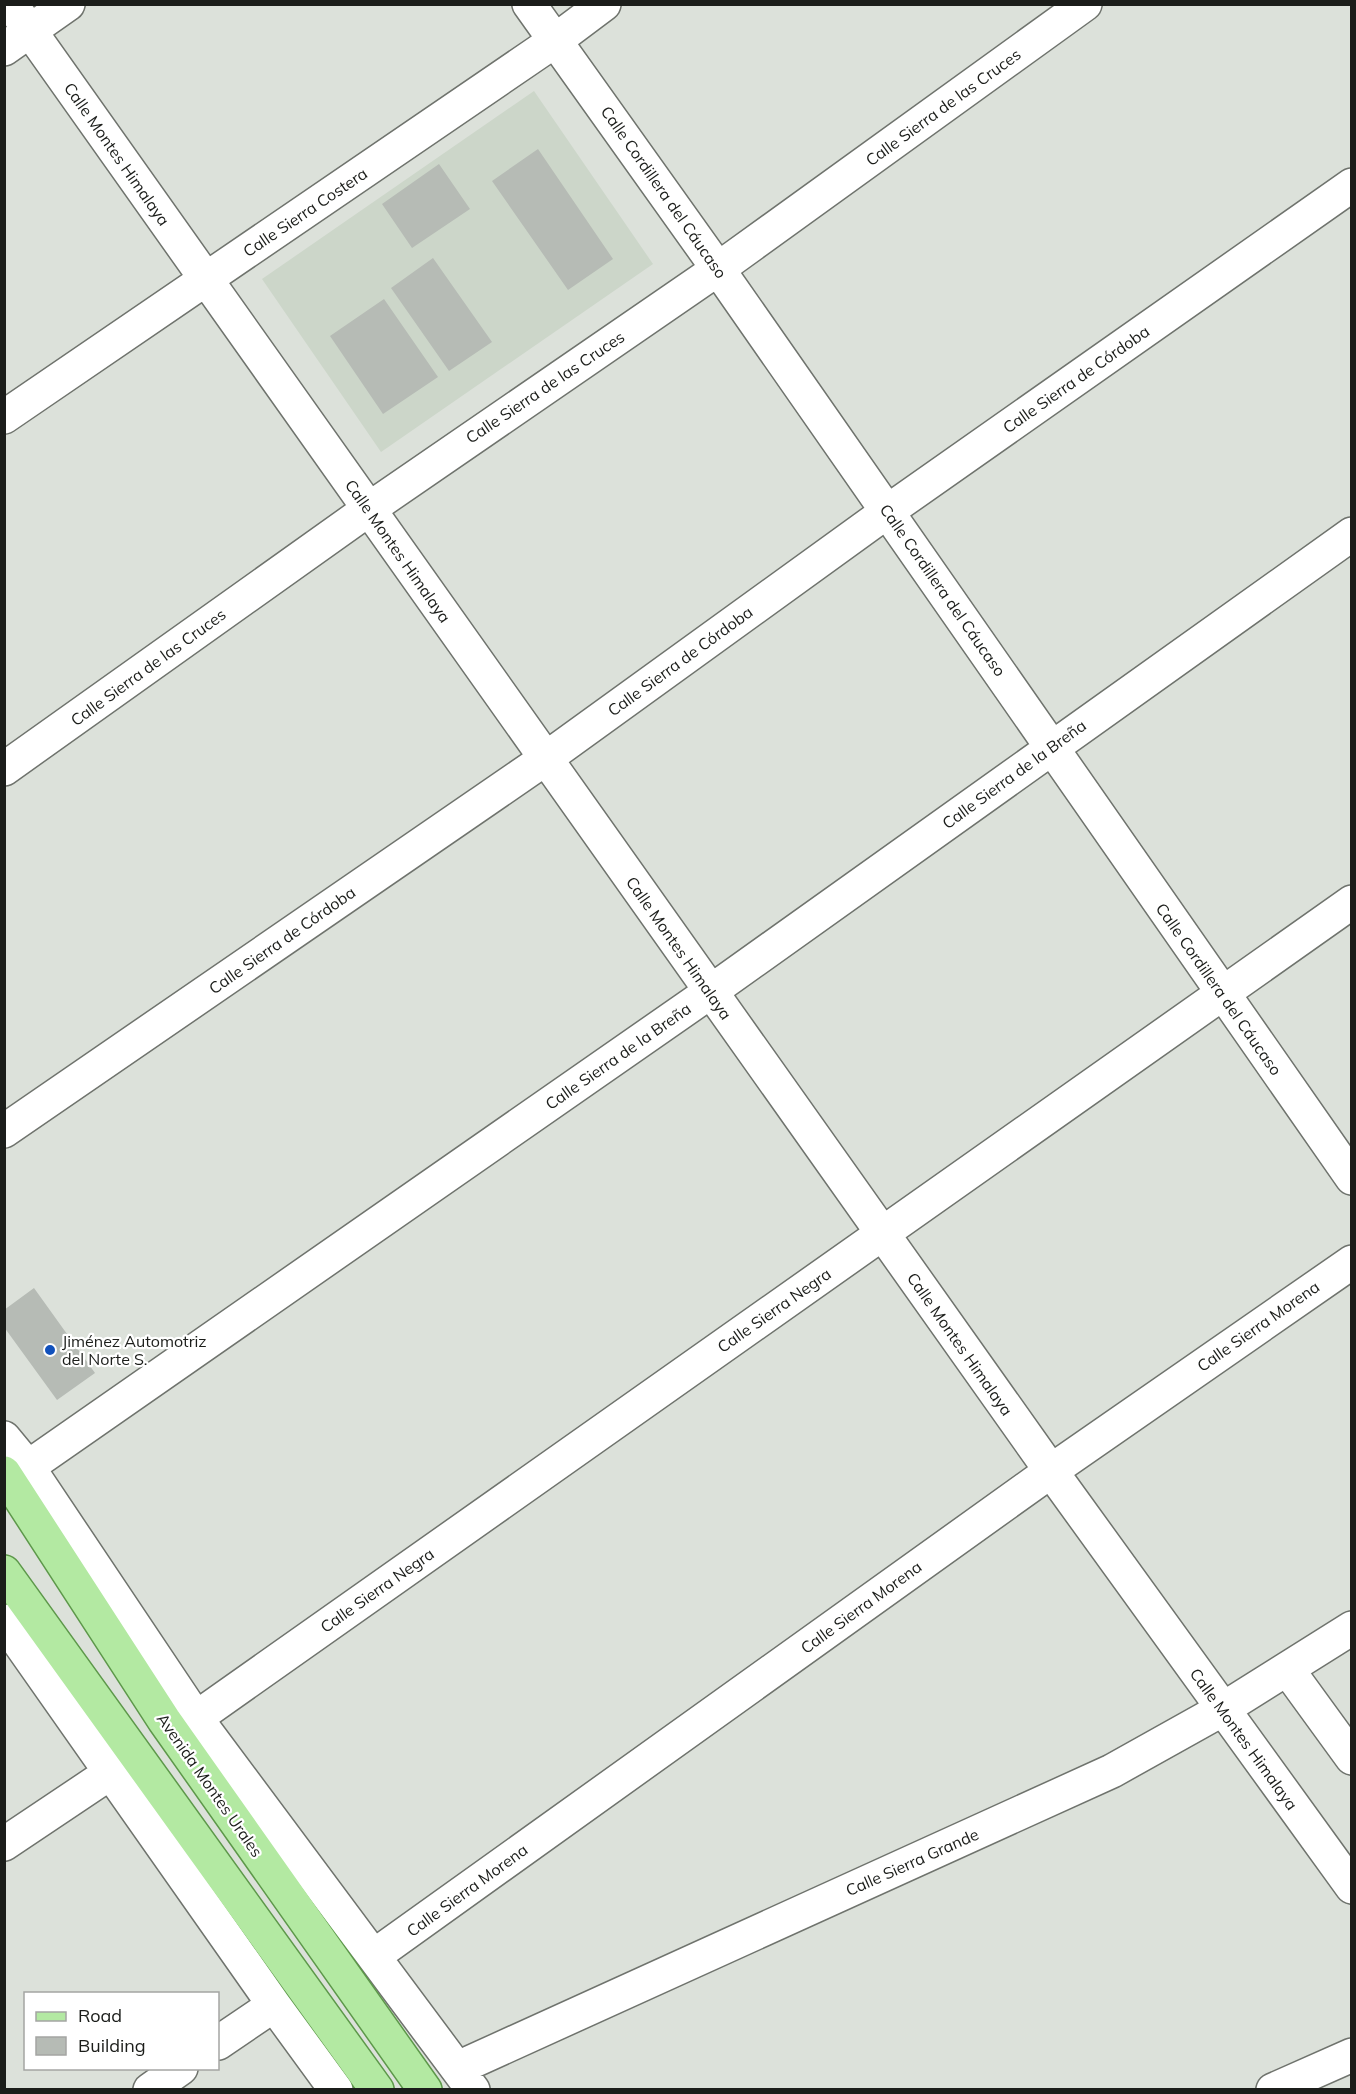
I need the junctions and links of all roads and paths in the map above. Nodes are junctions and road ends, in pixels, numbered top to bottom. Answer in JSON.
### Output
{"nodes":[{"id":1,"x":11,"y":4,"type":"edge"},
{"id":2,"x":68,"y":4,"type":"edge"},
{"id":3,"x":529,"y":4,"type":"edge"},
{"id":4,"x":604,"y":4,"type":"edge"},
{"id":5,"x":1085,"y":4,"type":"edge"},
{"id":6,"x":17,"y":40,"type":"edge"},
{"id":7,"x":556,"y":40,"type":"junction"},
{"id":8,"x":1352,"y":185,"type":"edge"},
{"id":9,"x":718,"y":269,"type":"junction"},
{"id":10,"x":206,"y":280,"type":"junction"},
{"id":11,"x":4,"y":417,"type":"edge"},
{"id":12,"x":369,"y":508,"type":"junction"},
{"id":13,"x":888,"y":511,"type":"junction"},
{"id":14,"x":1352,"y":534,"type":"edge"},
{"id":15,"x":1052,"y":747,"type":"junction"},
{"id":16,"x":545,"y":759,"type":"junction"},
{"id":17,"x":4,"y":769,"type":"edge"},
{"id":18,"x":1352,"y":902,"type":"edge"},
{"id":19,"x":710,"y":992,"type":"junction"},
{"id":20,"x":1221,"y":993,"type":"junction"},
{"id":21,"x":4,"y":1131,"type":"edge"},
{"id":22,"x":1352,"y":1178,"type":"edge"},
{"id":23,"x":883,"y":1234,"type":"junction"},
{"id":24,"x":1352,"y":1262,"type":"edge"},
{"id":25,"x":4,"y":1438,"type":"edge"},
{"id":26,"x":16,"y":1470,"type":"edge"},
{"id":27,"x":1050,"y":1471,"type":"junction"},
{"id":28,"x":4,"y":1572,"type":"edge"},
{"id":29,"x":4,"y":1621,"type":"edge"},
{"id":30,"x":1352,"y":1628,"type":"edge"},
{"id":31,"x":1288,"y":1670,"type":"junction"},
{"id":32,"x":1223,"y":1710,"type":"junction"},
{"id":33,"x":196,"y":1718,"type":"junction"},
{"id":34,"x":1352,"y":1758,"type":"edge"},
{"id":35,"x":110,"y":1773,"type":"junction"},
{"id":36,"x":4,"y":1844,"type":"edge"},
{"id":37,"x":1352,"y":1887,"type":"edge"},
{"id":38,"x":374,"y":1956,"type":"junction"},
{"id":39,"x":274,"y":2005,"type":"junction"},
{"id":40,"x":219,"y":2042,"type":"edge"},
{"id":41,"x":1352,"y":2055,"type":"edge"},
{"id":42,"x":178,"y":2070,"type":"edge"},
{"id":43,"x":466,"y":2079,"type":"edge"},
{"id":44,"x":150,"y":2090,"type":"edge"},
{"id":45,"x":336,"y":2090,"type":"edge"},
{"id":46,"x":378,"y":2090,"type":"edge"},
{"id":47,"x":425,"y":2090,"type":"edge"},
{"id":48,"x":1273,"y":2090,"type":"edge"}],
"edges":[{"from":1,"to":6,"type":"street","name":"Calle Montes Himalaya"},
{"from":2,"to":6,"type":"street"},
{"from":3,"to":7,"type":"street","name":"Calle Cordillera del Cáucaso"},
{"from":4,"to":7,"type":"street","name":"Calle Sierra Costera"},
{"from":5,"to":9,"type":"street","name":"Calle Sierra de las Cruces"},
{"from":6,"to":10,"type":"street","name":"Calle Montes Himalaya"},
{"from":7,"to":9,"type":"street","name":"Calle Cordillera del Cáucaso"},
{"from":7,"to":10,"type":"street","name":"Calle Sierra Costera"},
{"from":8,"to":13,"type":"street","name":"Calle Sierra de Córdoba"},
{"from":9,"to":12,"type":"street","name":"Calle Sierra de las Cruces"},
{"from":9,"to":13,"type":"street","name":"Calle Cordillera del Cáucaso"},
{"from":10,"to":11,"type":"street","name":"Calle Sierra Costera"},
{"from":10,"to":12,"type":"street","name":"Calle Montes Himalaya"},
{"from":12,"to":16,"type":"street","name":"Calle Montes Himalaya"},
{"from":12,"to":17,"type":"street","name":"Calle Sierra de las Cruces"},
{"from":13,"to":15,"type":"street","name":"Calle Cordillera del Cáucaso"},
{"from":13,"to":16,"type":"street","name":"Calle Sierra de Córdoba"},
{"from":14,"to":15,"type":"street","name":"Calle Sierra de la Breña"},
{"from":15,"to":19,"type":"street","name":"Calle Sierra de la Breña"},
{"from":15,"to":20,"type":"street","name":"Calle Cordillera del Cáucaso"},
{"from":16,"to":19,"type":"street","name":"Calle Montes Himalaya"},
{"from":16,"to":21,"type":"street","name":"Calle Sierra de Córdoba"},
{"from":18,"to":20,"type":"street","name":"Calle Sierra Negra"},
{"from":19,"to":23,"type":"street","name":"Calle Montes Himalaya"},
{"from":19,"to":26,"type":"street","name":"Calle Sierra de la Breña"},
{"from":20,"to":22,"type":"street","name":"Calle Cordillera del Cáucaso"},
{"from":20,"to":23,"type":"street","name":"Calle Sierra Negra"},
{"from":23,"to":27,"type":"street","name":"Calle Montes Himalaya"},
{"from":23,"to":33,"type":"street","name":"Calle Sierra Negra"},
{"from":24,"to":27,"type":"street","name":"Calle Sierra Morena"},
{"from":25,"to":26,"type":"street"},
{"from":26,"to":33,"type":"street"},
{"from":26,"to":47,"type":"main road","name":"Avenida Montes Urales"},
{"from":27,"to":32,"type":"street","name":"Calle Montes Himalaya"},
{"from":27,"to":38,"type":"street","name":"Calle Sierra Morena"},
{"from":28,"to":46,"type":"main road"},
{"from":29,"to":35,"type":"street"},
{"from":30,"to":31,"type":"street","name":"Calle Sierra Grande"},
{"from":31,"to":32,"type":"street","name":"Calle Sierra Grande"},
{"from":31,"to":34,"type":"street"},
{"from":32,"to":37,"type":"street","name":"Calle Montes Himalaya"},
{"from":32,"to":43,"type":"street","name":"Calle Sierra Grande"},
{"from":33,"to":38,"type":"street"},
{"from":35,"to":36,"type":"street"},
{"from":35,"to":39,"type":"street"},
{"from":38,"to":43,"type":"street"},
{"from":39,"to":40,"type":"street"},
{"from":39,"to":45,"type":"street"},
{"from":41,"to":48,"type":"street"},
{"from":42,"to":44,"type":"street"}]}
